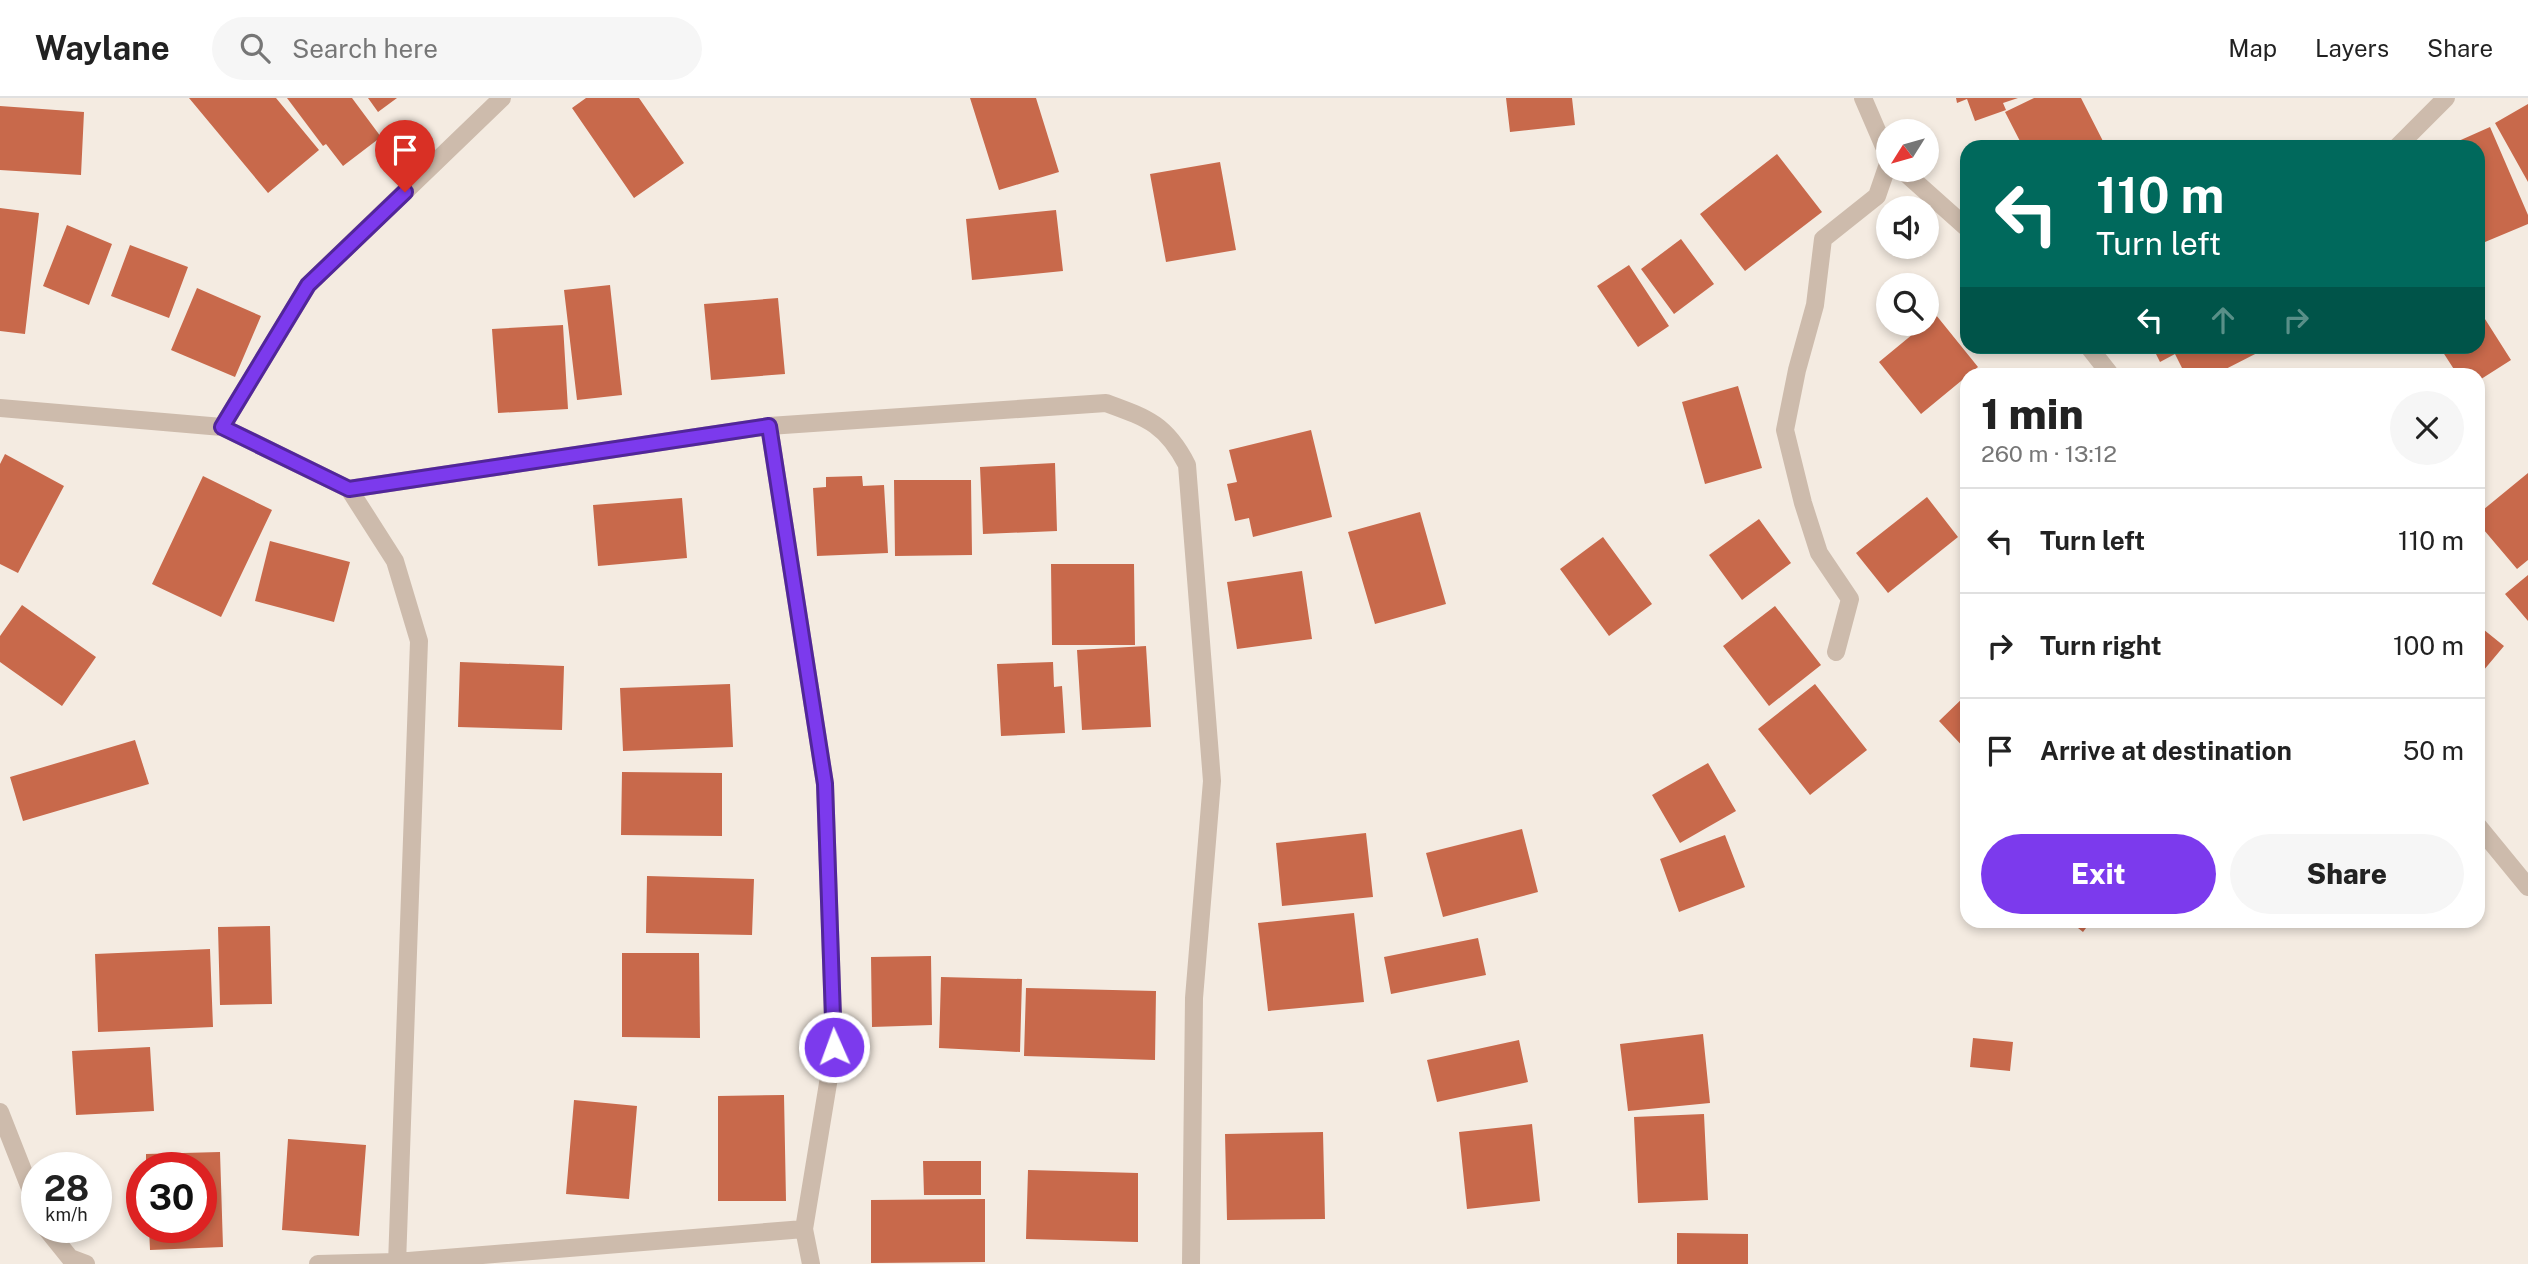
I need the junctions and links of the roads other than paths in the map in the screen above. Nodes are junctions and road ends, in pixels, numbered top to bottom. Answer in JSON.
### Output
{"nodes":[{"id":1,"x":502,"y":98,"type":"edge"},
{"id":2,"x":1863,"y":98,"type":"edge"},
{"id":3,"x":2446,"y":98,"type":"edge"},
{"id":4,"x":1876,"y":128,"type":"edge"},
{"id":5,"x":2404,"y":140,"type":"edge"},
{"id":6,"x":1882,"y":182,"type":"edge"},
{"id":7,"x":1915,"y":182,"type":"edge"},
{"id":8,"x":1960,"y":222,"type":"edge"},
{"id":9,"x":2094,"y":354,"type":"edge"},
{"id":10,"x":2105,"y":368,"type":"edge"},
{"id":11,"x":0,"y":408,"type":"edge"},
{"id":12,"x":769,"y":426,"type":"junction"},
{"id":13,"x":222,"y":427,"type":"junction"},
{"id":14,"x":349,"y":489,"type":"junction"},
{"id":15,"x":1836,"y":652,"type":"dead end"},
{"id":16,"x":2485,"y":835,"type":"edge"},
{"id":17,"x":2528,"y":887,"type":"edge"},
{"id":18,"x":0,"y":1112,"type":"edge"},
{"id":19,"x":21,"y":1165,"type":"edge"},
{"id":20,"x":804,"y":1229,"type":"junction"},
{"id":21,"x":58,"y":1243,"type":"edge"},
{"id":22,"x":396,"y":1263,"type":"edge"},
{"id":23,"x":86,"y":1264,"type":"edge"},
{"id":24,"x":318,"y":1264,"type":"edge"},
{"id":25,"x":811,"y":1264,"type":"edge"},
{"id":26,"x":1191,"y":1264,"type":"edge"}],
"edges":[{"from":1,"to":13,"type":"street"},
{"from":2,"to":4,"type":"street"},
{"from":3,"to":5,"type":"street"},
{"from":6,"to":15,"type":"street"},
{"from":7,"to":8,"type":"street"},
{"from":9,"to":10,"type":"street"},
{"from":11,"to":13,"type":"street"},
{"from":12,"to":14,"type":"street"},
{"from":12,"to":20,"type":"street"},
{"from":12,"to":26,"type":"street"},
{"from":13,"to":14,"type":"street"},
{"from":14,"to":22,"type":"street"},
{"from":16,"to":17,"type":"street"},
{"from":18,"to":19,"type":"street"},
{"from":20,"to":22,"type":"street"},
{"from":20,"to":25,"type":"street"},
{"from":21,"to":23,"type":"street"},
{"from":22,"to":24,"type":"street"}]}
